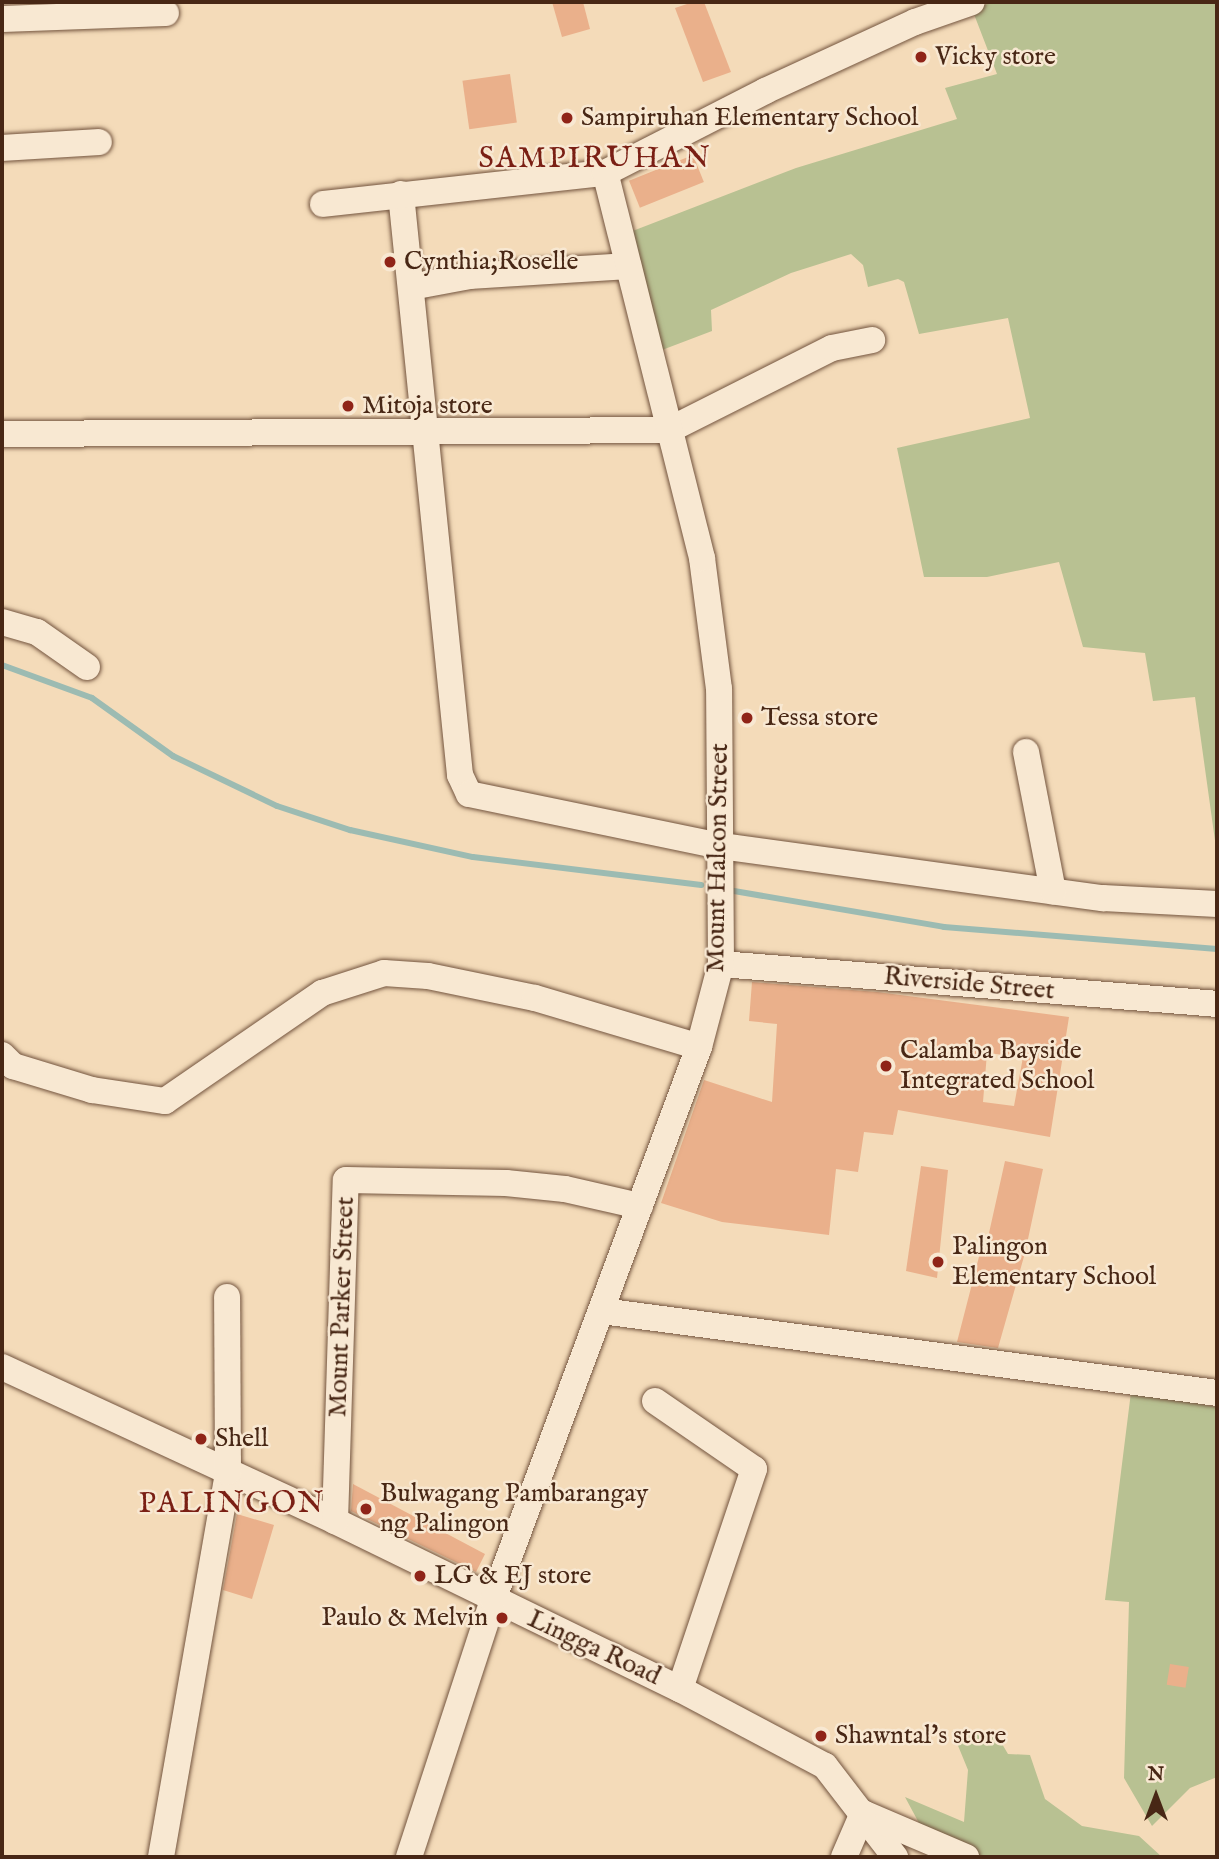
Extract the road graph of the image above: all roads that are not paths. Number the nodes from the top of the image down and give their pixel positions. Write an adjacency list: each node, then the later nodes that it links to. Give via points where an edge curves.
1 (972, 2): 2 (street)
2 (912, 12): 7 (street)
3 (166, 13): 4 (street)
4 (2, 19)
5 (99, 142): 6 (street)
6 (2, 148)
7 (605, 173): 8 (street); 10 (street, Mount Halcon Street)
8 (401, 194): 9 (street); 11 (street)
9 (323, 204)
10 (628, 266): 11 (street, via 470,276); 13 (street, Mount Halcon Street)
11 (411, 287): 14 (street)
12 (872, 340): 13 (street, via 832,348)
13 (669, 430): 14 (street); 19 (street, Mount Halcon Street, via 702,558 719,689)
14 (426, 433): 15 (street); 19 (street, via 460,775 469,794)
15 (2, 434)
16 (2, 622): 17 (street, via 37,632)
17 (87, 667)
18 (1026, 752): 20 (street)
19 (721, 846): 20 (street); 22 (street, Mount Halcon Street)
20 (1053, 891): 21 (street)
21 (1217, 904)
22 (721, 964): 23 (street, Riverside Street); 24 (street, Mount Halcon Street)
23 (1217, 1004)
24 (699, 1047): 25 (street, via 535,998 428,976 384,973 321,993 165,1101 92,1090 13,1066); 26 (street, Mount Halcon Street)
25 (2, 1055)
26 (640, 1206): 28 (street, Mount Halcon Street); 33 (street, Mount Parker Street, via 565,1189 506,1182 346,1180)
27 (228, 1297): 32 (street)
28 (603, 1311): 30 (street); 34 (street, Mount Halcon Street)
29 (2, 1367): 32 (street, Lingga Road)
30 (1217, 1393)
31 (654, 1401): 35 (street, via 754,1469)
32 (228, 1472): 33 (street, Lingga Road); 37 (street)
33 (335, 1521): 34 (street, Lingga Road)
34 (493, 1600): 35 (street, Lingga Road); 38 (street, Mount Halcon Street)
35 (680, 1689): 36 (street, Lingga Road, via 825,1766)
36 (863, 1813): 39 (street); 40 (street, Lingga Road); 41 (street)
37 (161, 1857)
38 (409, 1857)
39 (844, 1857)
40 (895, 1857)
41 (966, 1857)

